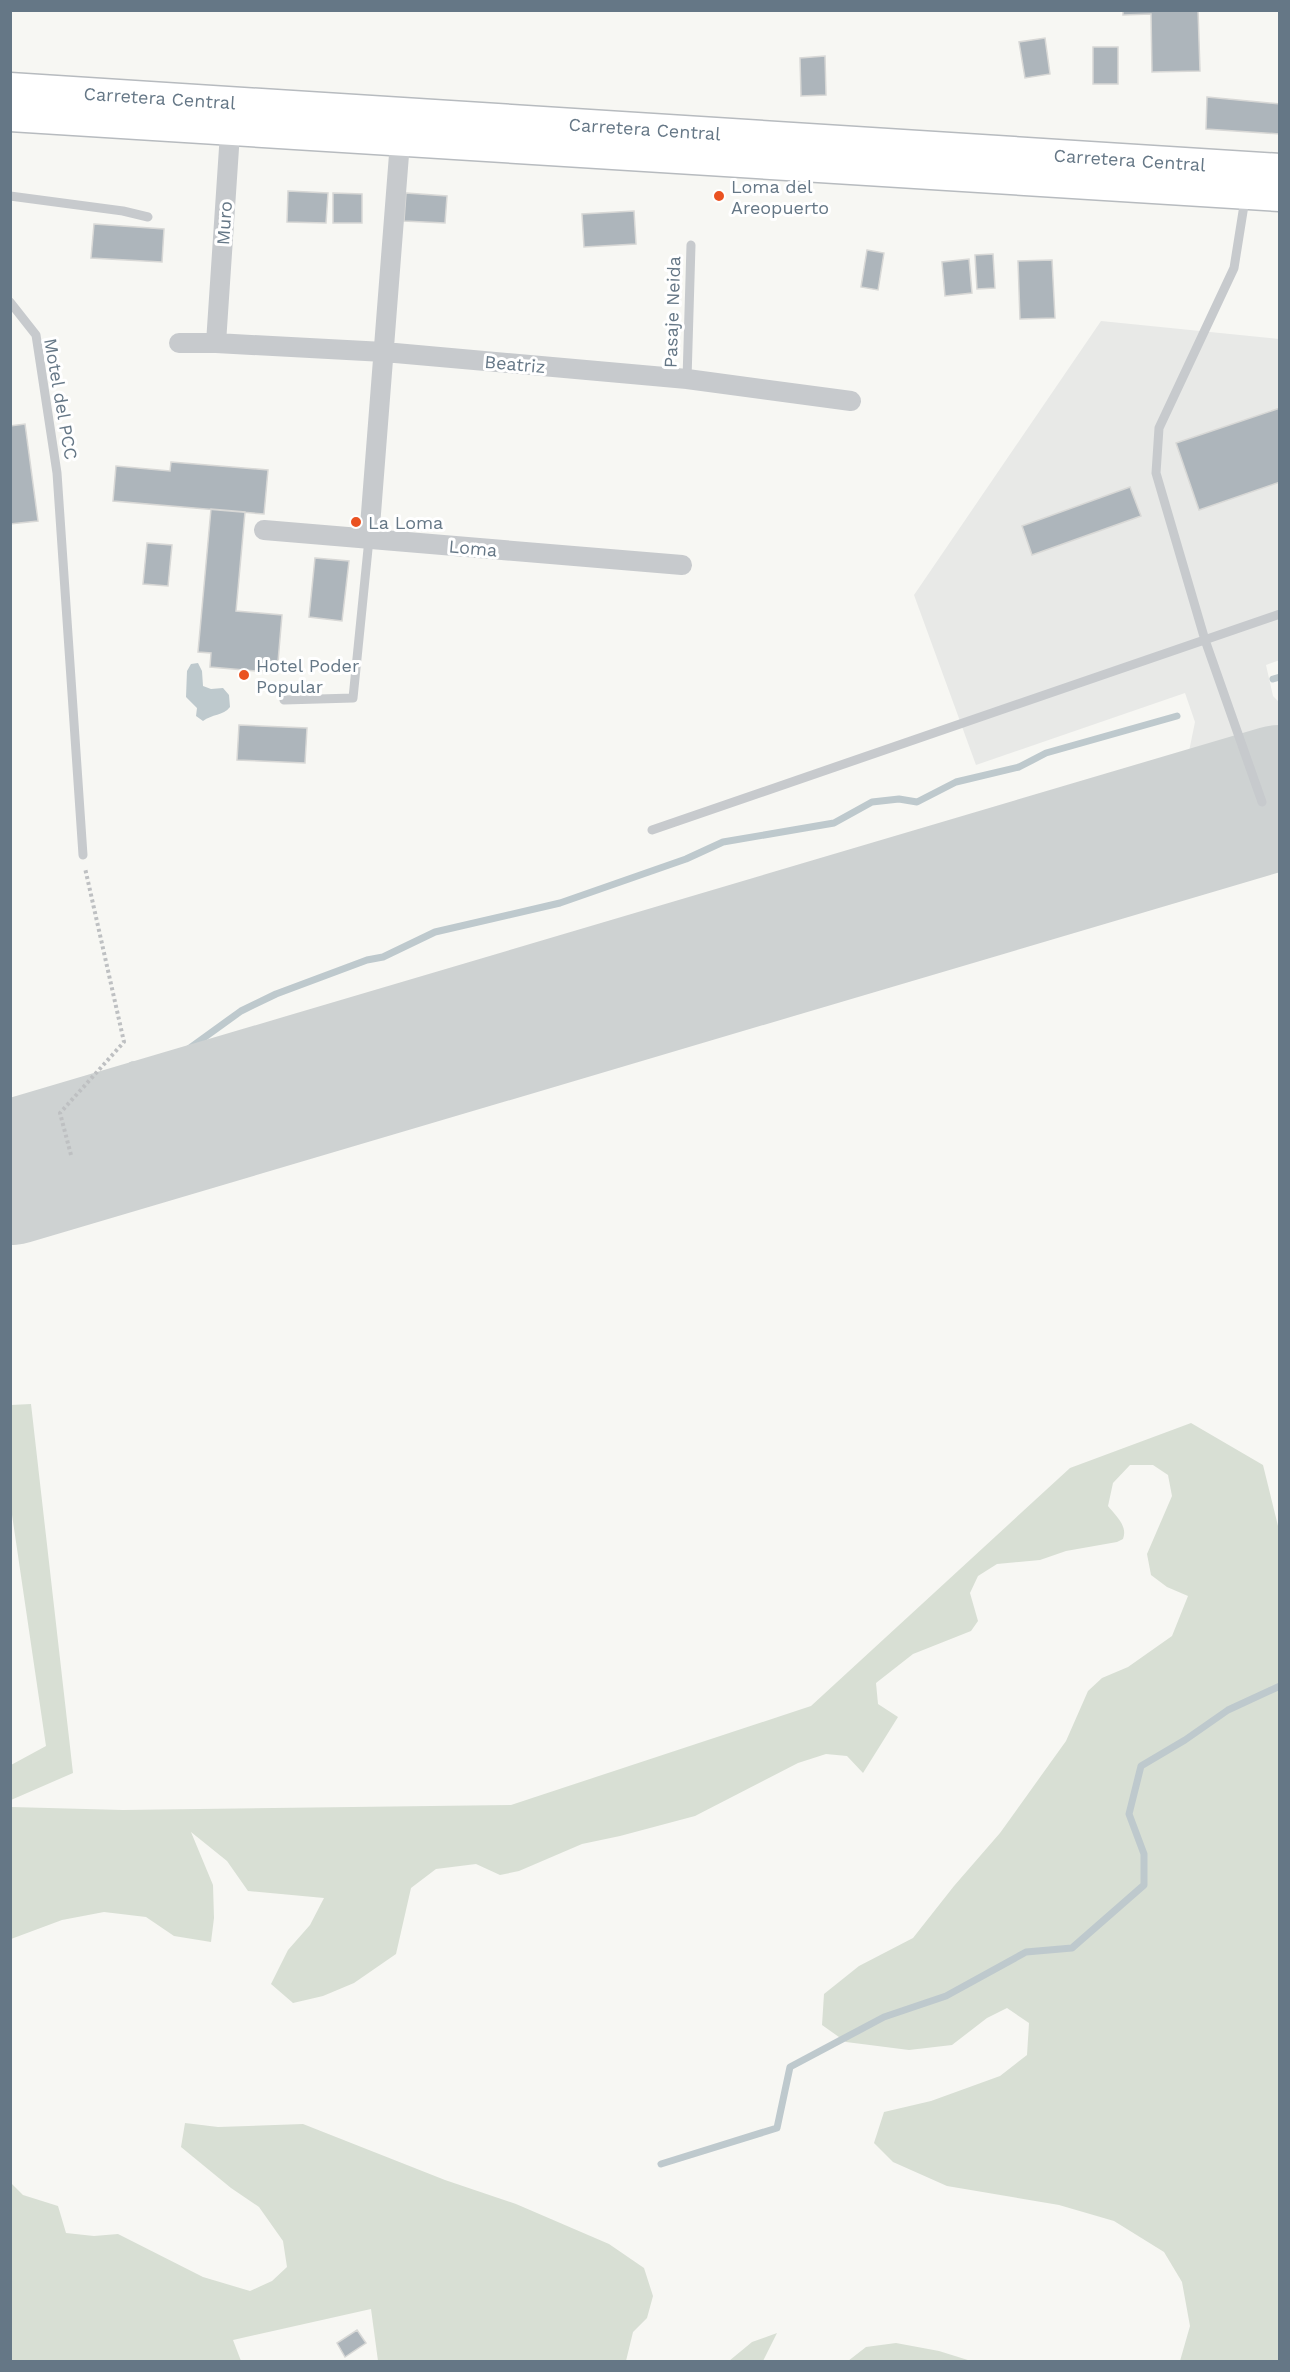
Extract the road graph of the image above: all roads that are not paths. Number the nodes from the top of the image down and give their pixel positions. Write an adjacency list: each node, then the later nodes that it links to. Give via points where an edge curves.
1 (10, 88): 3 (main road, Carretera Central)
2 (10, 116): 3 (main road, Carretera Central)
3 (231, 117): 4 (main road, Carretera Central); 13 (street, Muro)
4 (401, 128): 6 (main road, Carretera Central); 14 (street)
5 (1280, 169): 6 (main road, Carretera Central)
6 (1248, 181): 8 (main road, Carretera Central); 21 (lane, via 1234,268 1159,428 1156,473)
7 (10, 196): 9 (lane)
8 (1280, 196)
9 (148, 217)
10 (691, 245): 15 (lane, Pasaje Neida)
11 (10, 302): 25 (lane, Motel del PCC, via 36,335 57,473)
12 (179, 343): 13 (street, Beatriz)
13 (216, 343): 14 (street, Beatriz)
14 (384, 352): 15 (street, Beatriz); 18 (street)
15 (687, 379): 16 (street, Beatriz)
16 (851, 401)
17 (264, 530): 18 (street, Loma)
18 (369, 539): 19 (street, Loma); 22 (lane, via 353,698)
19 (682, 565)
20 (1280, 614): 21 (lane)
21 (1205, 640): 23 (lane); 24 (lane)
22 (284, 700)
23 (1262, 802)
24 (652, 830)
25 (83, 855)

